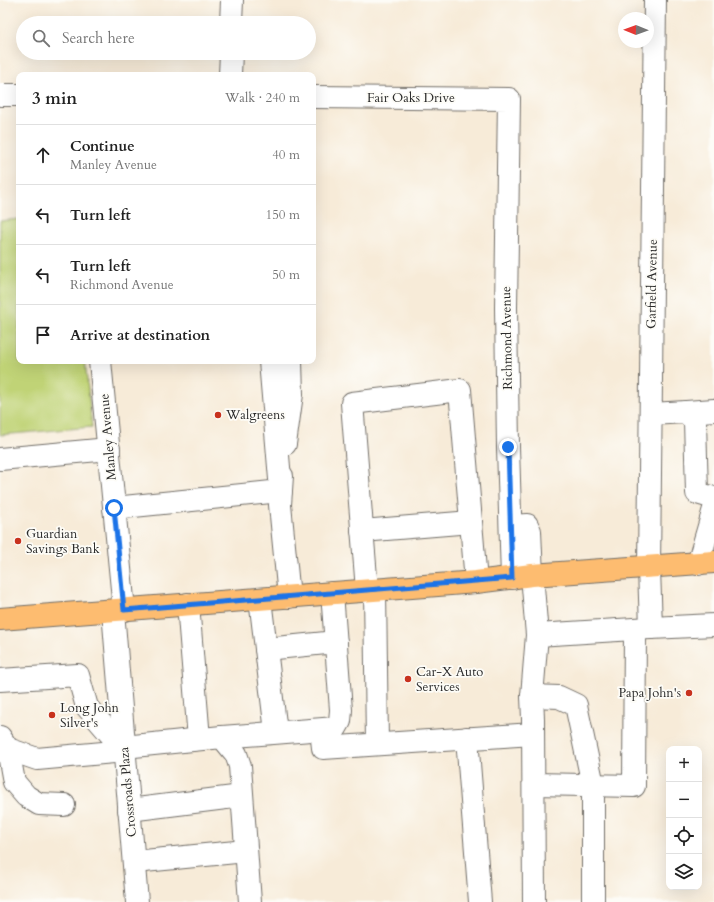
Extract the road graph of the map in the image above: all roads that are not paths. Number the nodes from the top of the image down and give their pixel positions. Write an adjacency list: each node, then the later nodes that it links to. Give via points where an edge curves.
1 (232, 0): 3 (street)
2 (655, 0): 15 (street, Garfield Avenue)
3 (231, 16)
4 (231, 60): 5 (street)
5 (230, 72)
6 (0, 95): 7 (street)
7 (16, 95)
8 (316, 97): 9 (street, Fair Oaks Drive)
9 (509, 99): 26 (street, Richmond Avenue, via 506,308 508,447 511,526 527,525 529,528)
10 (100, 364): 16 (street, Manley Avenue)
11 (270, 364): 18 (street)
12 (291, 364): 18 (street, via 292,394)
13 (714, 410): 14 (street)
14 (686, 412): 15 (street); 19 (street, via 695,420 697,493)
15 (651, 414): 25 (street, Garfield Avenue)
16 (109, 450): 17 (street); 20 (street, Manley Avenue)
17 (0, 459)
18 (281, 491): 20 (street); 30 (street)
19 (714, 498)
20 (114, 508): 33 (street, Manley Avenue)
21 (714, 509): 24 (street)
22 (471, 522): 23 (street); 23 (street, via 460,390 352,403); 27 (street)
23 (362, 531): 28 (street)
24 (706, 563): 25 (main road)
25 (649, 568): 26 (main road); 36 (street, Garfield Avenue)
26 (522, 577): 27 (main road); 37 (street)
27 (476, 582): 28 (main road)
28 (371, 590): 29 (main road); 49 (street)
29 (332, 593): 30 (main road); 38 (street)
30 (289, 597): 31 (main road)
31 (260, 599): 32 (main road); 39 (street)
32 (188, 604): 33 (main road); 47 (street)
33 (118, 610): 34 (main road); 50 (street, Crossroads Plaza)
34 (0, 619)
35 (714, 625): 36 (street)
36 (643, 628): 37 (street); 52 (street, Garfield Avenue, via 634,786)
37 (537, 635): 41 (street)
38 (336, 642): 39 (street); 42 (street, via 340,721 336,728)
39 (266, 649): 43 (street)
40 (0, 680): 50 (street, via 78,675 87,707)
41 (532, 696): 44 (street); 52 (street, via 559,697 576,705)
42 (321, 730): 43 (street); 49 (street, via 323,748)
43 (276, 732): 45 (street)
44 (533, 734): 46 (street); 51 (street)
45 (222, 737): 47 (street); 53 (street, via 236,754 240,766)
46 (467, 738): 49 (street); 60 (street)
47 (199, 739): 50 (street)
48 (4, 743): 50 (street, via 37,759); 54 (street, via 14,782 26,796 39,804)
49 (377, 744)
50 (124, 749): 55 (street, Crossroads Plaza)
51 (534, 784): 52 (street); 61 (street)
52 (593, 785): 62 (street)
53 (242, 796): 55 (street); 56 (street)
54 (64, 805)
55 (129, 810): 57 (street, Crossroads Plaza)
56 (246, 851): 57 (street); 59 (street)
57 (134, 862): 58 (street, Crossroads Plaza)
58 (137, 902)
59 (250, 902)
60 (480, 902)
61 (534, 902)
62 (593, 902)

